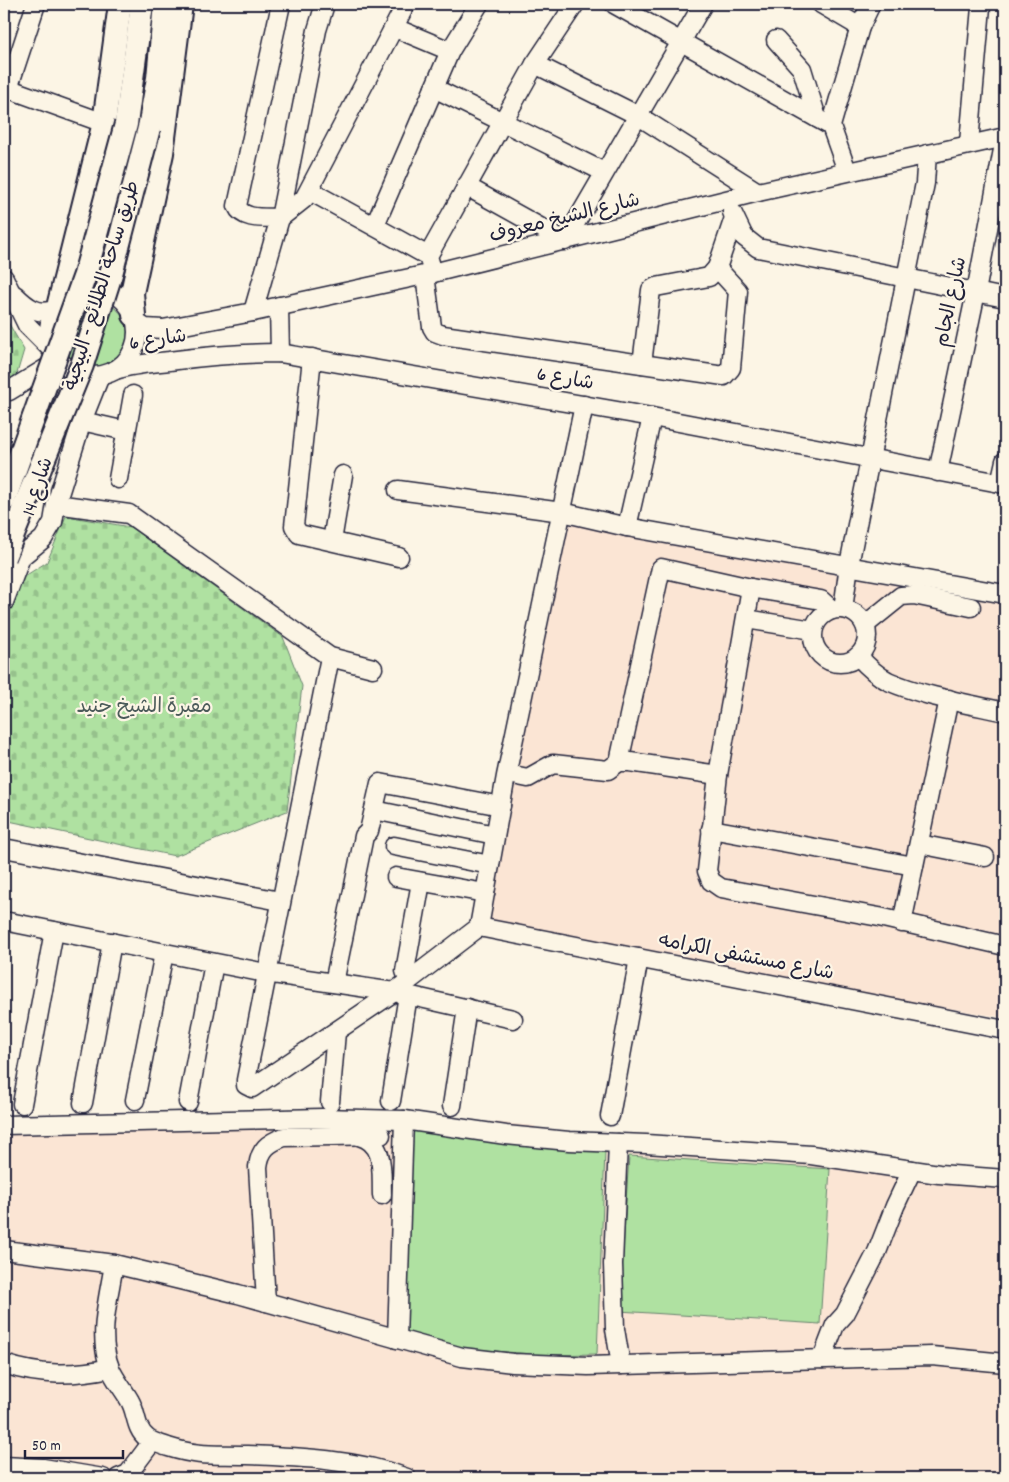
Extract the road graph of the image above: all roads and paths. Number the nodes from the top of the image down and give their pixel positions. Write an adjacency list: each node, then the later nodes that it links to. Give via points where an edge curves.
1 (36, 4): 22 (street)
2 (120, 4): 27 (main road)
3 (142, 4): 70 (main road, طريق ساحة الطلائع - البيجية, bridge, via 126,124 85,275)
4 (165, 4): 76 (main road, طريق ساحة الطلائع - البيجية, bridge, via 158,78 149,128 111,274 82,365)
5 (181, 4): 51 (main road, via 162,153 132,293)
6 (281, 4): 37 (street, via 237,206 247,216)
7 (325, 4): 37 (street, via 316,30)
8 (406, 4): 17 (street)
9 (480, 4): 20 (street)
10 (576, 4): 21 (street)
11 (614, 4): 18 (street)
12 (703, 4): 18 (street)
13 (821, 4): 16 (street)
14 (871, 4): 16 (street)
15 (981, 8): 29 (street)
16 (860, 27): 26 (street)
17 (394, 28): 20 (street); 34 (street)
18 (681, 40): 24 (street); 26 (street)
19 (776, 40): 26 (street, via 802,69)
20 (450, 51): 23 (street)
21 (535, 64): 24 (street); 25 (street)
22 (6, 88): 27 (street)
23 (434, 88): 25 (street); 39 (street)
24 (637, 115): 32 (street); 35 (street)
25 (503, 121): 32 (street); 33 (street)
26 (824, 122): 31 (street)
27 (104, 123): 48 (main road)
28 (1005, 138): 29 (street, شارع الشيخ معروف); 46 (street, شارع الجام)
29 (969, 143): 30 (street, شارع الشيخ معروف)
30 (927, 154): 31 (street, شارع الشيخ معروف); 44 (street, via 925,183)
31 (848, 171): 35 (street, شارع الشيخ معروف)
32 (604, 172): 40 (street)
33 (466, 186): 40 (street); 41 (street)
34 (310, 191): 37 (street); 39 (street)
35 (758, 192): 36 (street, شارع الشيخ معروف)
36 (728, 200): 38 (street); 40 (street, شارع الشيخ معروف)
37 (280, 218): 50 (street)
38 (734, 218): 42 (street); 44 (street, via 744,237 758,248)
39 (375, 225): 41 (street)
40 (565, 241): 43 (street, شارع الشيخ معروف)
41 (428, 256): 43 (street)
42 (717, 268): 55 (street, via 709,277 651,290); 55 (street, via 738,291 729,373 724,376)
43 (429, 274): 49 (street, شارع الشيخ معروف); 55 (street, via 432,328 435,332)
44 (907, 278): 46 (street); 63 (street)
45 (8, 285): 48 (street, via 26,305 40,312 49,312); 53 (street, via 27,325)
46 (976, 292): 47 (street); 65 (street, شارع الجام)
47 (1005, 298)
48 (57, 306): 51 (street, via 79,290 105,289 127,303); 53 (street, via 48,336)
49 (279, 306): 50 (street, شارع الشيخ معروف); 52 (street)
50 (253, 312): 51 (street, شارع الشيخ معروف, via 164,329 145,328)
51 (135, 318): 56 (street, via 134,348 125,363)
52 (280, 353): 54 (street, شارع 6); 56 (street, شارع 6, via 238,353 138,364)
53 (56, 356): 56 (street, via 70,370 84,376); 58 (street)
54 (312, 358): 59 (street, شارع 6); 74 (street, via 294,526 298,534)
55 (642, 364)
56 (108, 373): 61 (street, شارع 14)
57 (132, 395): 62 (street)
58 (5, 397)
59 (584, 404): 60 (street, شارع 6); 72 (street)
60 (652, 417): 63 (street, شارع 6); 73 (street)
61 (82, 421): 62 (street); 71 (street, شارع 14)
62 (126, 431): 67 (street)
63 (870, 460): 65 (street, شارع 6); 77 (street)
64 (1005, 461): 68 (street)
65 (938, 472): 68 (street, شارع 6)
66 (343, 475): 74 (street)
67 (118, 479)
68 (1003, 484)
69 (398, 490): 72 (street)
70 (4, 500)
71 (56, 504): 80 (street, شارع 14, via 53,522 43,539 21,557); 87 (street, via 129,514)
72 (562, 512): 73 (street); 94 (street)
73 (627, 527): 77 (street)
74 (332, 541): 75 (street)
75 (399, 556)
76 (4, 557)
77 (849, 565): 79 (street); 82 (street)
78 (751, 588): 82 (street, via 822,600); 83 (street); 91 (street, via 661,568)
79 (1005, 594)
80 (4, 602)
81 (970, 607): 84 (street, via 914,595 901,596)
82 (838, 610): 84 (street, via 858,616); 85 (street, via 826,612)
83 (746, 619): 85 (street); 92 (street)
84 (865, 625): 86 (street, via 866,642)
85 (813, 630): 86 (street, via 817,652 826,659 836,663 848,662)
86 (858, 656): 89 (street, via 870,670 888,680)
87 (330, 658): 88 (street); 107 (street)
88 (373, 668)
89 (949, 699): 90 (street); 98 (street)
90 (1005, 712)
91 (619, 762): 92 (street, via 648,763); 93 (street, via 608,770 553,764 528,778)
92 (718, 775): 96 (street)
93 (518, 776)
94 (501, 806): 95 (street, via 380,783); 97 (street)
95 (374, 810): 97 (street); 118 (street, via 369,831 364,836)
96 (711, 829): 103 (street); 109 (street, via 707,871 721,888)
97 (495, 835): 102 (street)
98 (919, 844): 101 (street); 103 (street)
99 (394, 846): 102 (street)
100 (4, 848): 107 (street)
101 (985, 856)
102 (490, 865): 106 (street)
103 (914, 866): 109 (street)
104 (396, 878): 105 (street)
105 (421, 882): 106 (street); 119 (street)
106 (485, 893): 110 (street)
107 (280, 901): 117 (street)
108 (4, 921): 111 (street)
109 (902, 923): 113 (street)
110 (479, 927): 115 (street, شارع مستشفى الكرامه); 119 (street)
111 (54, 931): 112 (street); 129 (street)
112 (112, 942): 114 (street); 128 (street)
113 (1005, 946)
114 (164, 953): 116 (street); 124 (street)
115 (639, 958): 122 (street, شارع مستشفى الكرامه); 131 (street)
116 (214, 963): 117 (street); 126 (street)
117 (266, 973): 118 (street); 123 (street, via 246,1080 248,1088 257,1086)
118 (334, 983): 119 (street)
119 (404, 989): 120 (street); 123 (street); 125 (street)
120 (467, 1008): 121 (street); 130 (street)
121 (513, 1019)
122 (1005, 1030)
123 (336, 1032): 127 (street)
124 (135, 1100)
125 (391, 1101)
126 (188, 1102)
127 (330, 1102)
128 (83, 1103)
129 (22, 1104)
130 (452, 1106)
131 (610, 1116)
132 (404, 1120): 133 (street, via 322,1118); 136 (street, via 506,1135); 143 (street)
133 (4, 1125)
134 (381, 1135): 135 (street)
135 (359, 1136): 139 (street, via 370,1139 377,1146); 142 (street, via 284,1137 270,1142 263,1149 258,1167)
136 (618, 1143): 137 (street, via 811,1155); 147 (street, via 613,1264 615,1329)
137 (912, 1170): 138 (street); 144 (street, via 877,1252 835,1325)
138 (1005, 1179)
139 (382, 1195)
140 (4, 1250): 141 (street)
141 (114, 1264): 142 (street); 148 (street, via 104,1332)
142 (266, 1302): 143 (street)
143 (398, 1339): 147 (street, via 462,1357 513,1364)
144 (822, 1359): 145 (street, via 932,1356); 147 (street)
145 (1005, 1363)
146 (4, 1364): 148 (street, via 52,1375 82,1374)
147 (621, 1365)
148 (110, 1368): 149 (street, via 134,1407 139,1429)
149 (152, 1442): 152 (street, via 128,1474); 153 (street, via 196,1455 334,1461)
150 (4, 1466): 151 (street, via 43,1468)
151 (103, 1478)
152 (118, 1478)
153 (407, 1478)

